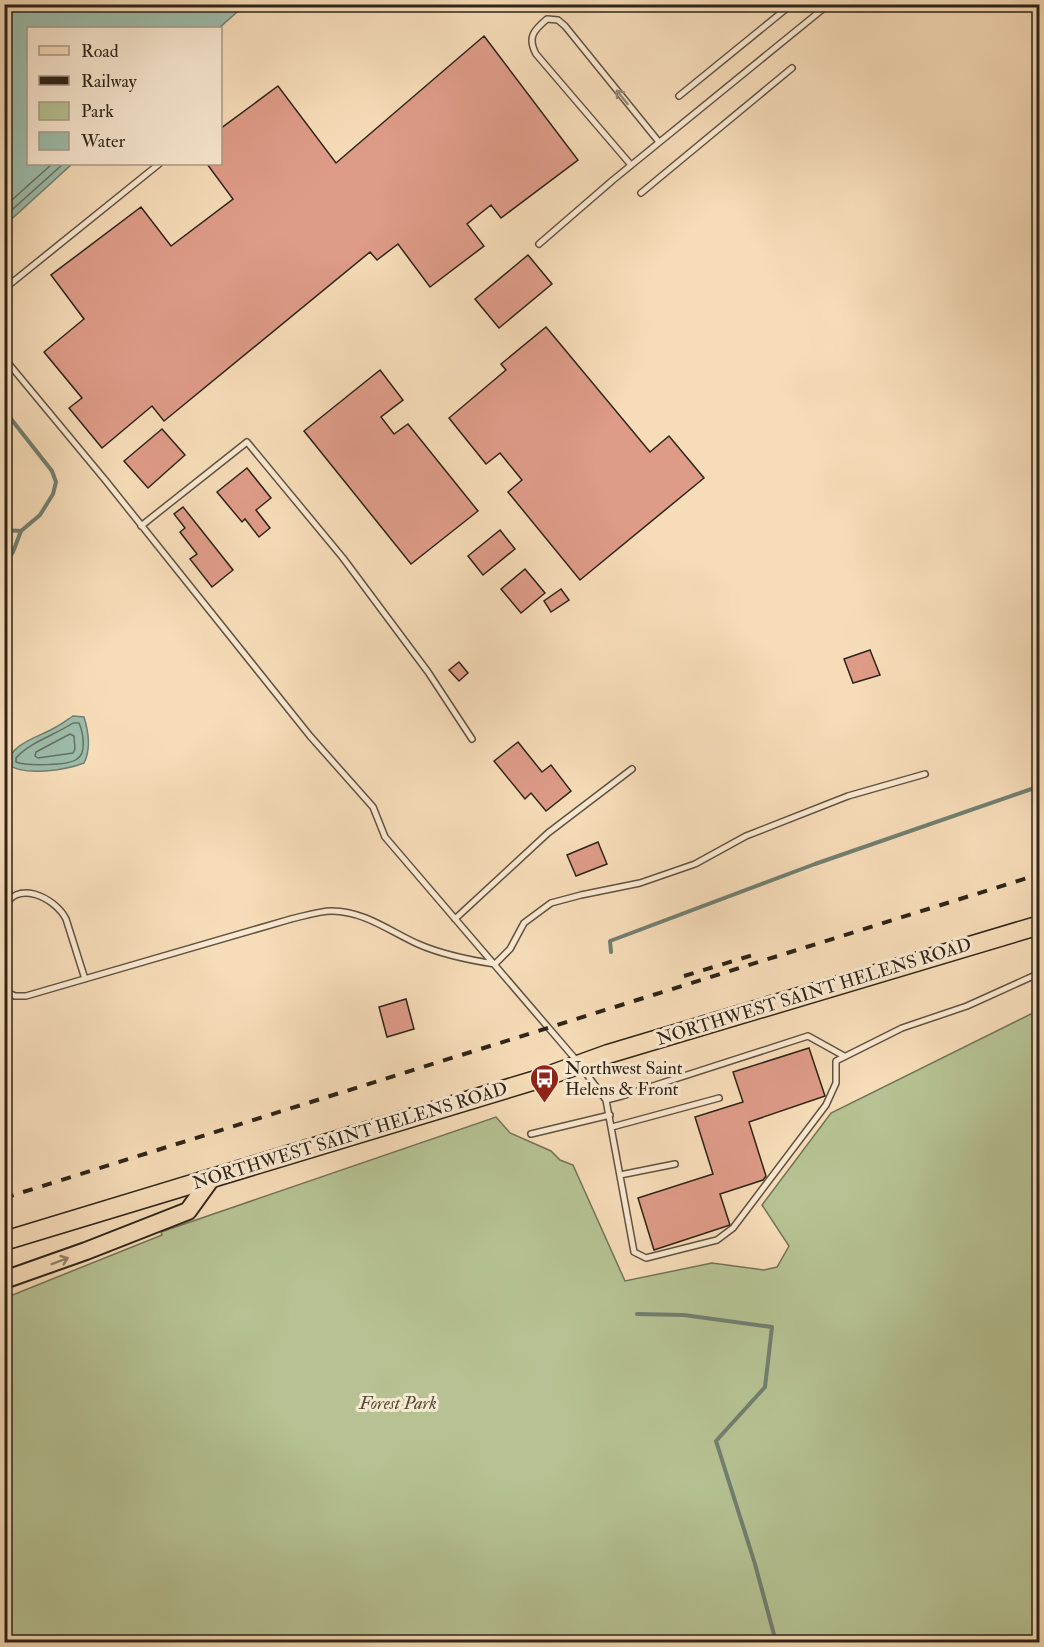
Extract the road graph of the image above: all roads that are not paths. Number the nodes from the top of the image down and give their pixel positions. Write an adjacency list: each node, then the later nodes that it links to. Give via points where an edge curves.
1 (792, 4): 4 (lane)
2 (829, 4): 5 (lane)
3 (792, 68): 8 (lane)
4 (679, 96)
5 (659, 142): 7 (lane); 7 (lane, one-way to 7, via 565,26 546,19 534,30 531,46)
6 (158, 165): 10 (lane)
7 (631, 165): 9 (lane)
8 (641, 193)
9 (539, 244)
10 (4, 289)
11 (4, 358): 12 (lane)
12 (141, 526): 13 (lane, via 247,442 343,558 428,672); 17 (lane, via 310,736 373,807 385,837)
13 (472, 739)
14 (632, 769): 17 (lane, via 548,833)
15 (925, 774): 19 (lane, via 848,796 746,836 695,864 640,884 550,903 524,923 510,949)
16 (4, 910): 21 (lane, via 9,899 28,893 45,898 62,911)
17 (455, 920): 19 (lane)
18 (1040, 925): 24 (highway, NORTHWEST SAINT HELENS ROAD)
19 (495, 964): 21 (lane, via 454,957 369,920 331,911); 24 (lane)
20 (1040, 973): 23 (lane, via 967,1006 902,1028)
21 (85, 979): 22 (lane, via 26,996)
22 (4, 991)
23 (844, 1056): 26 (lane, via 808,1036); 31 (lane, via 836,1061 836,1083 826,1105 733,1228 717,1240 646,1258 634,1252)
24 (579, 1064): 26 (lane); 32 (highway, NORTHWEST SAINT HELENS ROAD)
25 (719, 1098): 28 (lane)
26 (606, 1100): 27 (lane)
27 (610, 1115): 28 (lane); 29 (lane)
28 (612, 1127): 31 (lane)
29 (531, 1134)
30 (675, 1164): 31 (lane)
31 (620, 1175)
32 (211, 1179): 33 (highway, NORTHWEST SAINT HELENS ROAD); 34 (main road, one-way to 32, via 188,1210)
33 (5, 1242)
34 (4, 1280)

